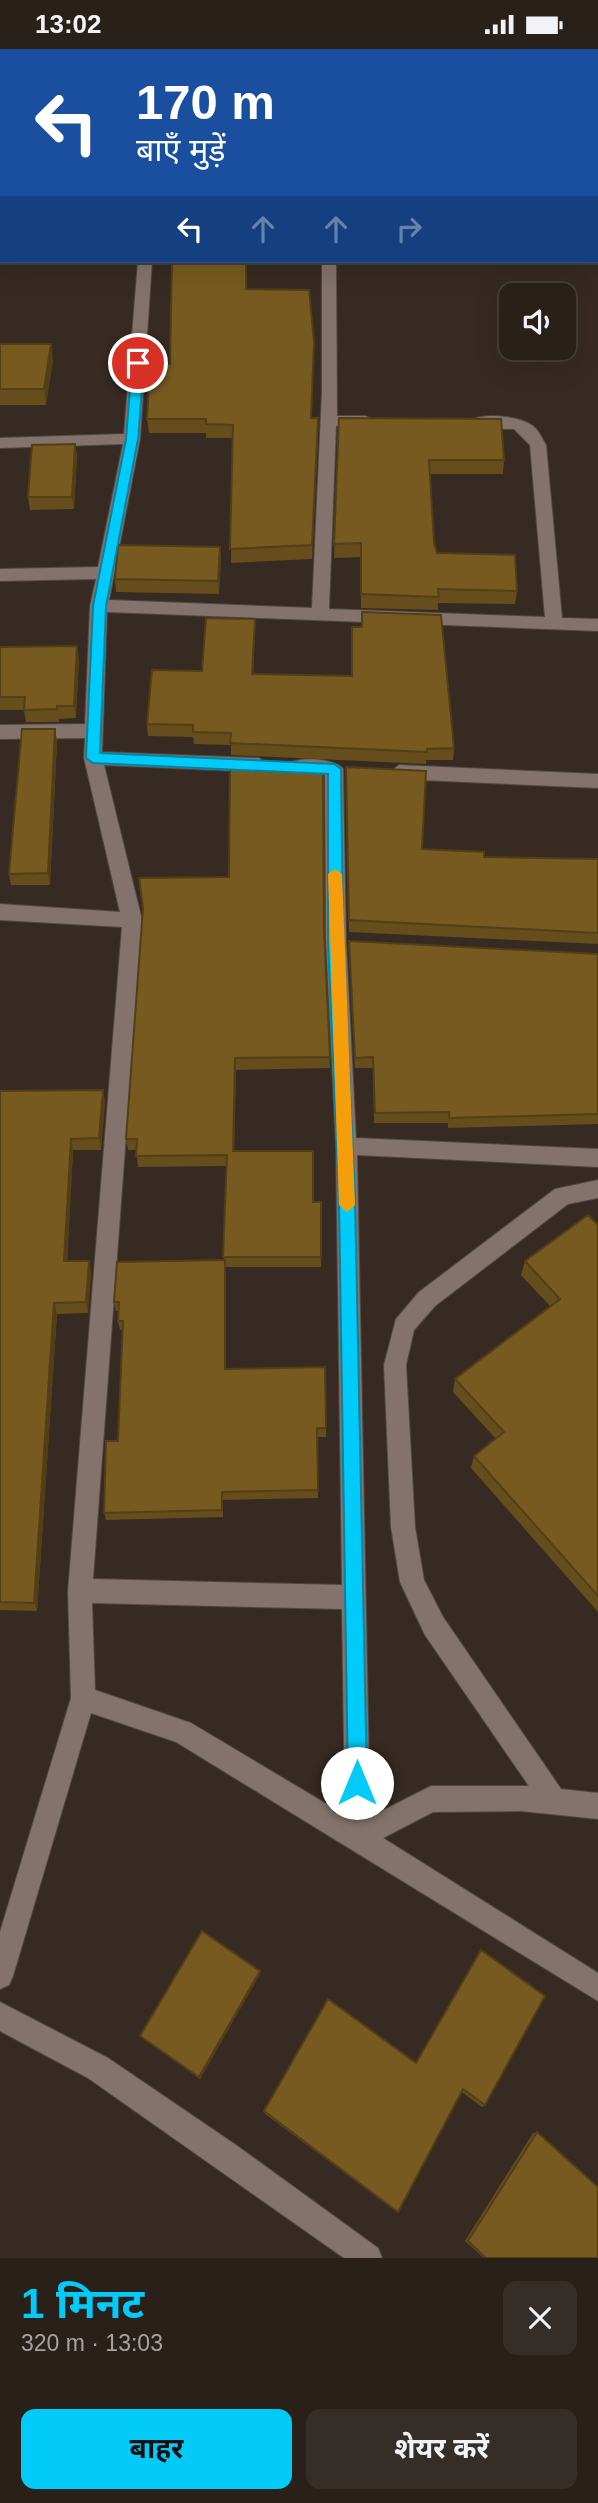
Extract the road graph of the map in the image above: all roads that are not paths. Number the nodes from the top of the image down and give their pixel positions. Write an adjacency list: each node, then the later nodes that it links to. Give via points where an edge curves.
1 (145, 263): 6 (street)
2 (329, 263): 3 (street)
3 (328, 421): 4 (street); 11 (street)
4 (381, 422)
5 (460, 422): 12 (street, via 512,423 533,432 538,445)
6 (132, 439): 7 (street); 8 (street)
7 (0, 443)
8 (106, 573): 9 (street); 10 (street)
9 (0, 575)
10 (99, 606): 11 (street); 14 (street)
11 (320, 613): 12 (street)
12 (554, 623): 13 (street)
13 (598, 625)
14 (95, 731): 15 (street); 16 (street)
15 (0, 732)
16 (93, 758): 20 (street); 21 (street, via 341,769)
17 (376, 771): 18 (street)
18 (598, 781)
19 (0, 912): 20 (street)
20 (132, 919): 24 (street)
21 (346, 1146): 22 (street); 25 (street)
22 (598, 1158)
23 (598, 1189): 27 (street, via 563,1196 427,1299 404,1327 395,1365 404,1527 412,1582 434,1626)
24 (80, 1591): 25 (street); 26 (street)
25 (355, 1597): 29 (street)
26 (83, 1698): 29 (street, via 182,1732); 30 (street)
27 (554, 1801): 28 (street); 29 (street, via 431,1799)
28 (598, 1806)
29 (358, 1837): 31 (street)
30 (0, 1976)
31 (598, 1988)
32 (0, 2016): 33 (street, via 97,2069)
33 (368, 2258)

